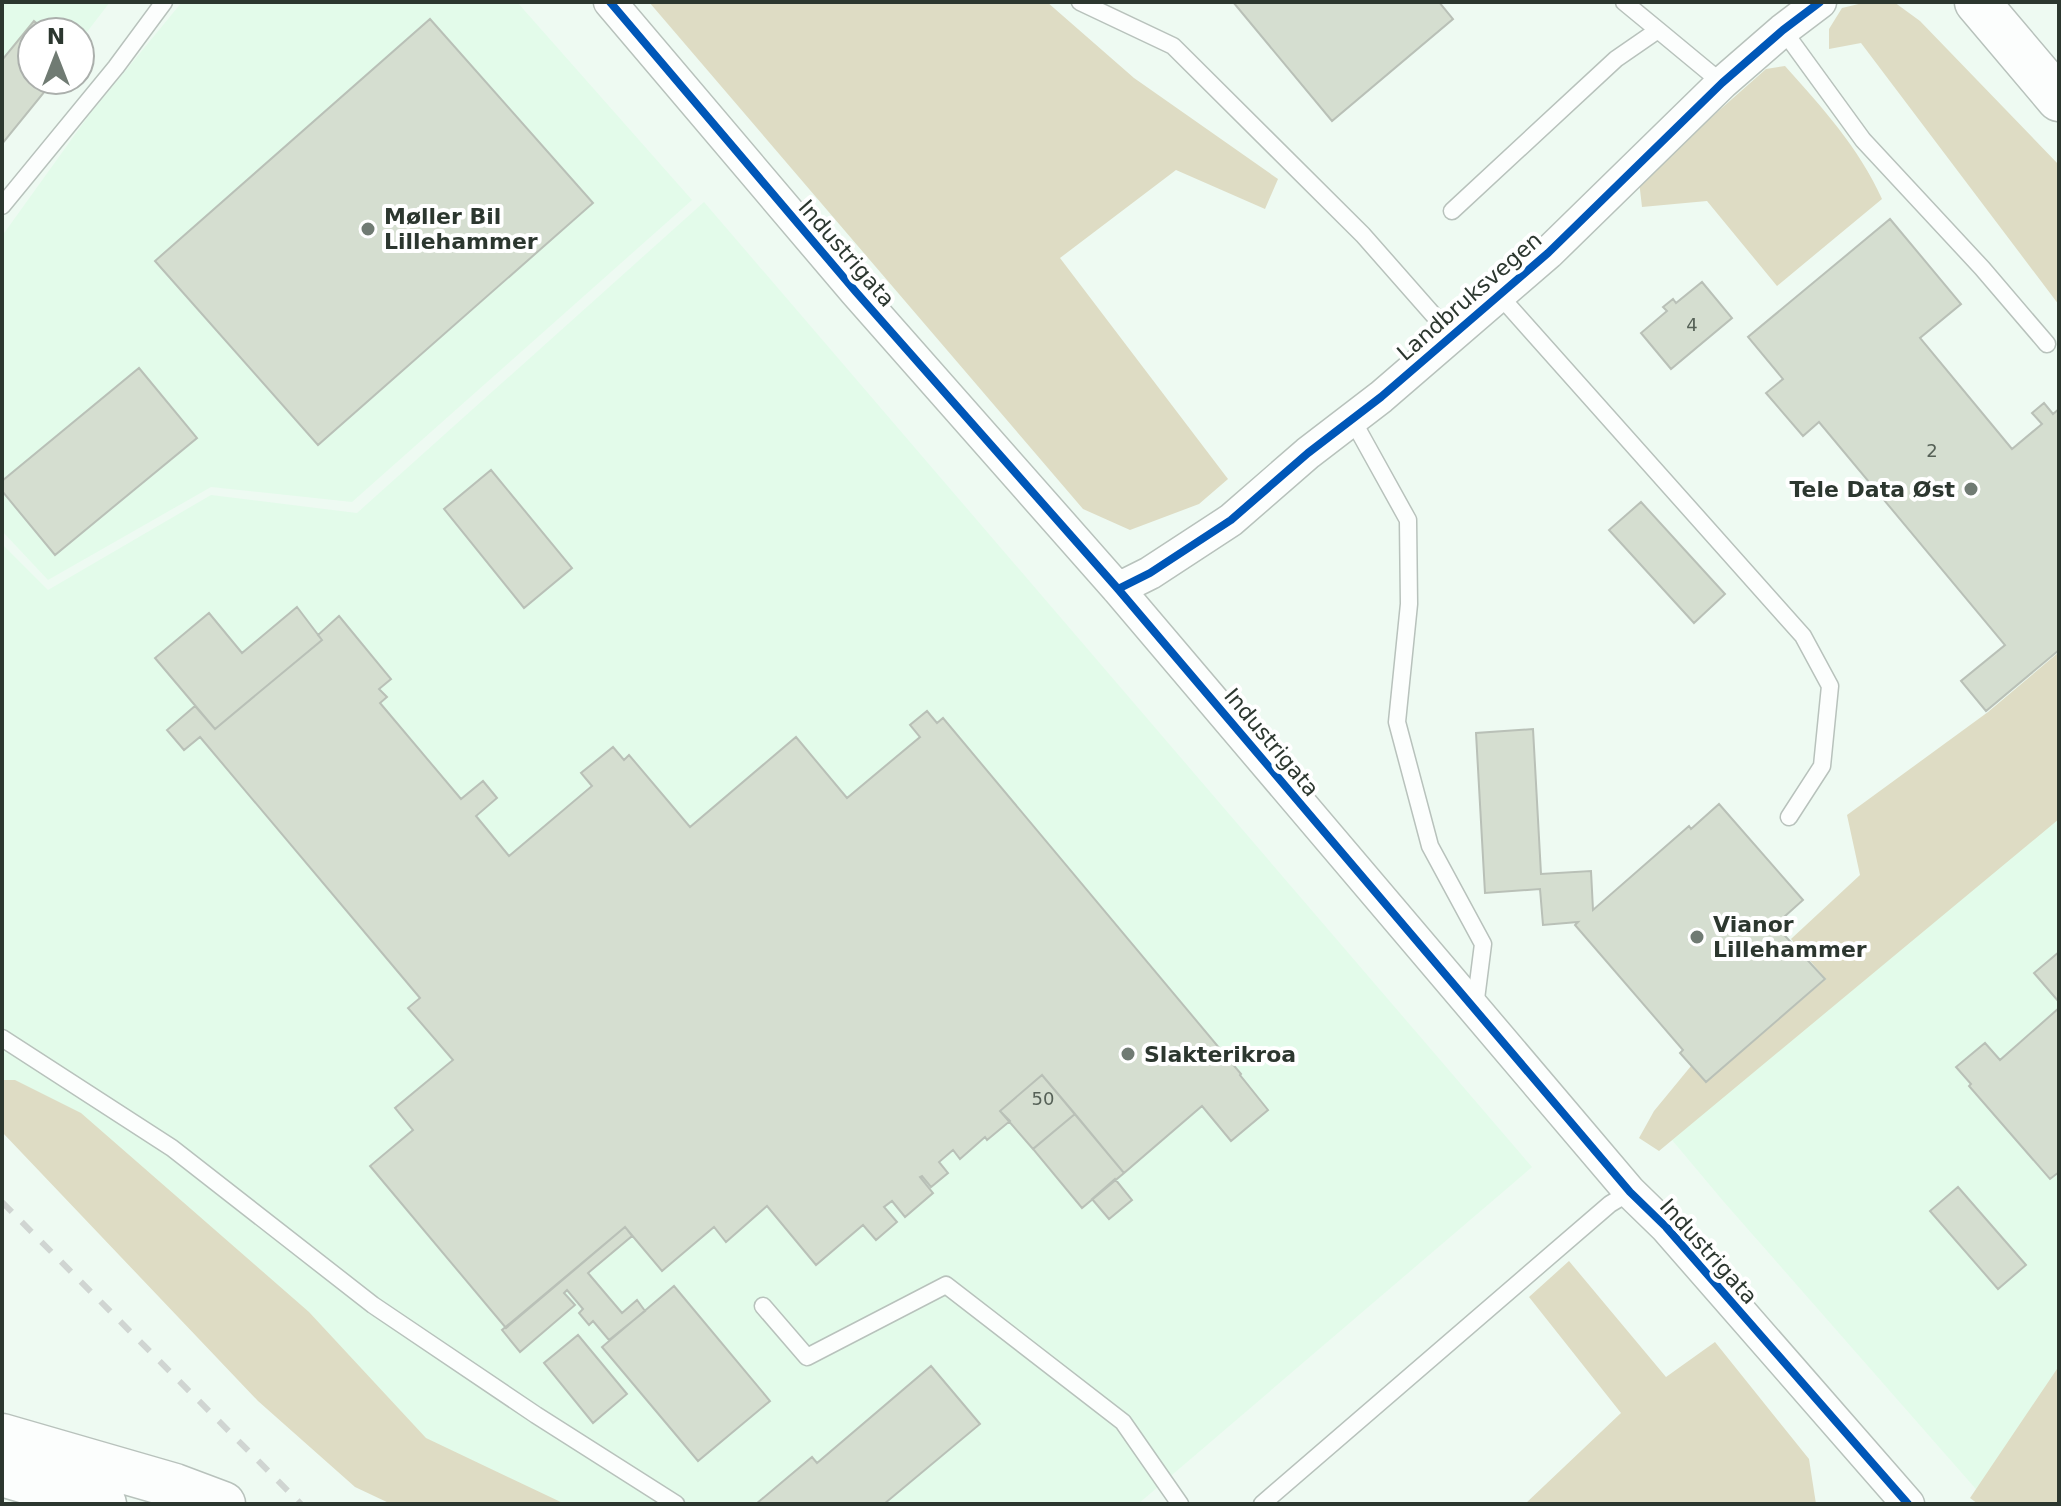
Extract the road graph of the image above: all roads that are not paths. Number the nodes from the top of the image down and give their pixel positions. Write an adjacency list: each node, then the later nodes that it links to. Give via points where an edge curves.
1 (164, 2): 11 (lane)
2 (610, 2): 17 (street, Industrigata)
3 (1080, 2): 14 (lane, via 1173,46 1363,235)
4 (1624, 2): 7 (lane)
5 (1820, 2): 8 (street, Landbruksvegen)
6 (1977, 2): 10 (main road)
7 (1658, 30): 9 (lane); 12 (lane, via 1616,59)
8 (1783, 30): 9 (street, Landbruksvegen); 15 (lane, via 1863,140)
9 (1722, 83): 13 (street, Landbruksvegen)
10 (2059, 99)
11 (2, 206)
12 (1452, 211)
13 (1500, 296): 14 (street, Landbruksvegen); 18 (lane, via 1803,636 1830,686 1822,766)
14 (1451, 335): 16 (street, Landbruksvegen)
15 (2047, 344)
16 (1352, 419): 17 (street, Landbruksvegen, via 1231,520); 19 (lane, via 1408,520 1409,604 1397,722 1430,846 1483,944)
17 (1118, 589): 19 (street, Industrigata)
18 (1789, 817)
19 (1474, 1008): 21 (street, Industrigata)
20 (2, 1038): 27 (lane, via 172,1148 373,1305)
21 (1630, 1192): 29 (lane); 30 (street, Industrigata)
22 (763, 1306): 28 (lane, via 807,1357 946,1285 1123,1422)
23 (2, 1436): 26 (main road)
24 (2, 1474): 25 (main road)
25 (104, 1504)
26 (223, 1504)
27 (676, 1504)
28 (1180, 1504)
29 (1262, 1504)
30 (1908, 1504)

